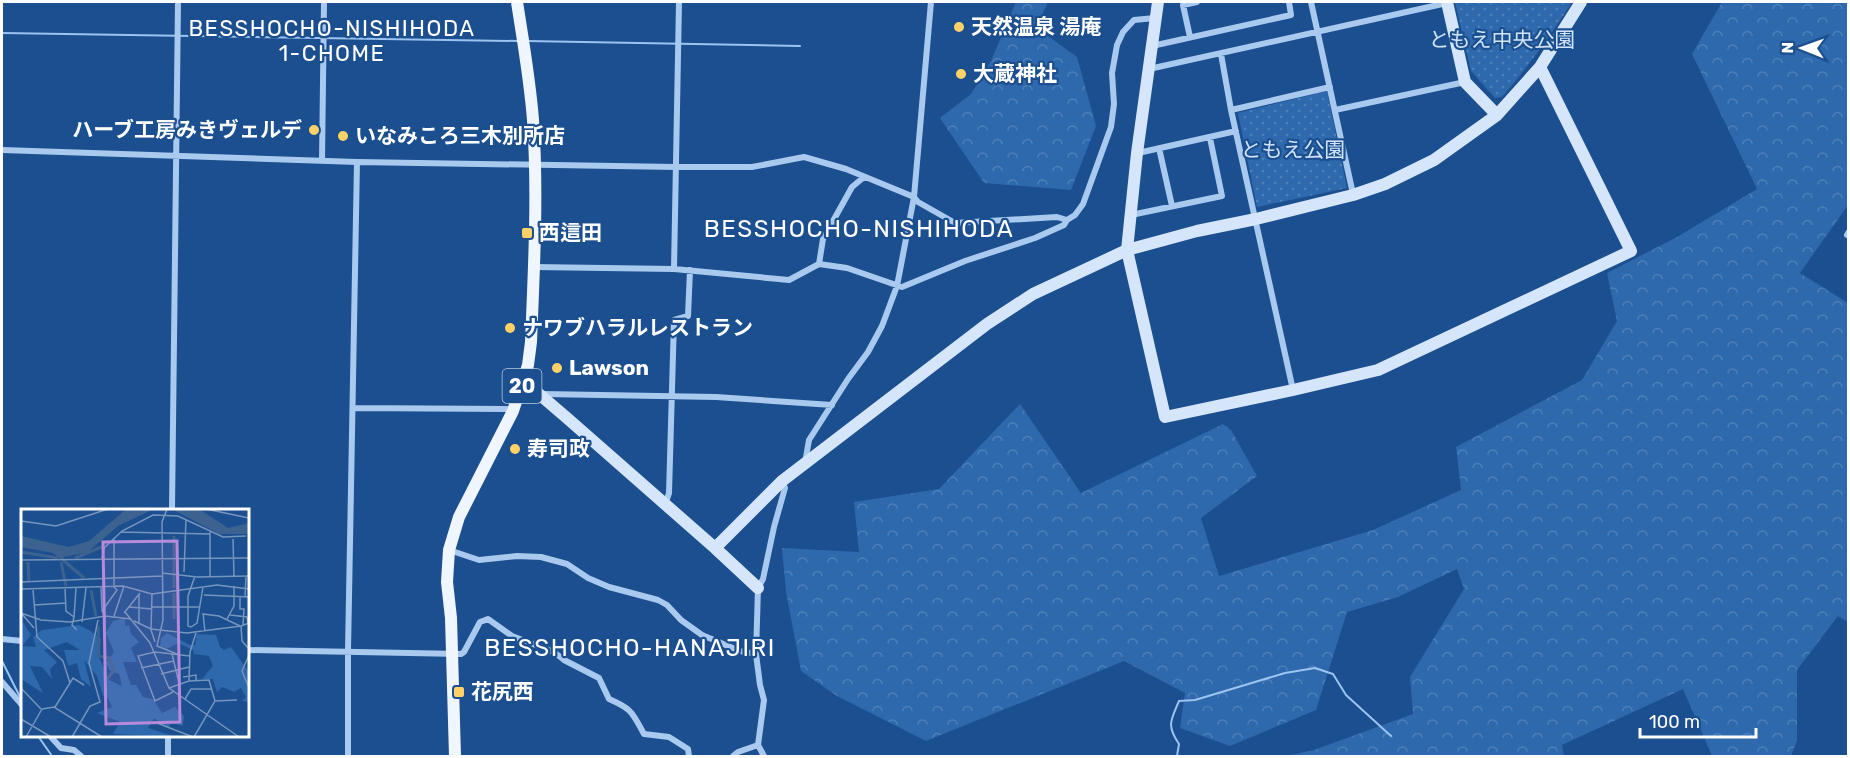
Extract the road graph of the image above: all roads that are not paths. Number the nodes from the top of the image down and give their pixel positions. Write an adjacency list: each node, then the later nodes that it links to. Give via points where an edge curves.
1 (178, 2): 29 (street)
2 (324, 2): 30 (street)
3 (517, 2): 32 (main road, 20, via 531,98)
4 (679, 2): 33 (street)
5 (931, 2): 36 (street)
6 (1158, 2): 12 (street)
7 (1197, 2): 14 (street, via 1183,4)
8 (1289, 2): 14 (street, via 1292,15)
9 (1311, 2): 13 (street)
10 (1447, 2): 13 (street); 19 (street)
11 (1581, 2): 17 (street)
12 (1155, 18): 15 (street); 40 (street, via 1134,20 1123,32 1112,73 1111,127 1083,204)
13 (1318, 32): 16 (street); 20 (street)
14 (1190, 38): 15 (street)
15 (1151, 46): 18 (street)
16 (1221, 54): 18 (street); 21 (street)
17 (1540, 68): 23 (street); 48 (street, via 1631,251 1378,370)
18 (1149, 69): 28 (street)
19 (1465, 82): 22 (street); 23 (street)
20 (1330, 87): 21 (street); 22 (street)
21 (1231, 110): 24 (street)
22 (1335, 110): 35 (street)
23 (1497, 115): 35 (street, via 1434,160)
24 (1236, 131): 25 (street); 39 (street)
25 (1210, 138): 26 (street); 37 (street, via 1222,196)
26 (1159, 148): 28 (street); 37 (street)
27 (2, 150): 29 (street)
28 (1137, 153): 38 (street)
29 (175, 154): 30 (street); 57 (street)
30 (322, 161): 31 (street)
31 (357, 162): 32 (street); 52 (street)
32 (535, 164): 33 (street); 43 (main road, 20)
33 (676, 167): 34 (street, via 752,167 804,157); 44 (street)
34 (864, 177): 36 (street); 42 (street, via 852,187 823,239)
35 (1353, 195): 39 (street)
36 (914, 197): 40 (street, via 955,223 1057,217); 46 (street)
37 (1172, 206): 38 (street)
38 (1131, 215): 41 (street)
39 (1256, 219): 41 (street); 48 (street)
40 (1066, 220): 46 (street, via 1064,225 1035,238)
41 (1127, 250): 48 (street, via 1165,417); 54 (street, via 1033,294 994,319)
42 (819, 264): 45 (street, via 789,280); 46 (street, via 847,268)
43 (534, 267): 44 (street); 47 (main road, 20, via 531,342)
44 (674, 269): 45 (street)
45 (690, 270): 50 (street, via 688,316 674,320)
46 (897, 286): 51 (street, via 868,352)
47 (522, 387): 49 (street); 53 (main road, 20)
48 (1293, 390)
49 (539, 394): 50 (street); 56 (street)
50 (672, 396): 51 (street); 56 (street, via 669,493)
51 (831, 405): 54 (street, via 809,440)
52 (353, 408): 53 (street); 64 (street)
53 (513, 411): 59 (main road, 20, via 459,518)
54 (804, 463): 55 (street)
55 (782, 481): 58 (street); 60 (street, via 785,488)
56 (665, 505): 58 (street)
57 (172, 509)
58 (715, 548): 60 (street)
59 (449, 550): 65 (main road, 20); 66 (street, via 479,560 541,557 567,564 609,587 658,600 702,635)
60 (758, 588): 66 (street)
61 (2, 639): 62 (street)
62 (21, 640)
63 (249, 650): 64 (street)
64 (348, 651): 65 (street); 74 (street)
65 (452, 653): 75 (main road, 20); 76 (street, via 464,652 480,622 488,619 512,636 554,652 599,678 609,699 633,712 644,734 669,737 688,749)
66 (756, 654): 71 (street, via 764,700)
67 (2, 682): 68 (street)
68 (21, 704)
69 (52, 737): 72 (street, via 61,748)
70 (168, 737): 73 (street)
71 (758, 745): 77 (street); 78 (street)
72 (81, 756)
73 (168, 756)
74 (348, 756)
75 (455, 756)
76 (689, 756)
77 (733, 756)
78 (764, 756)

